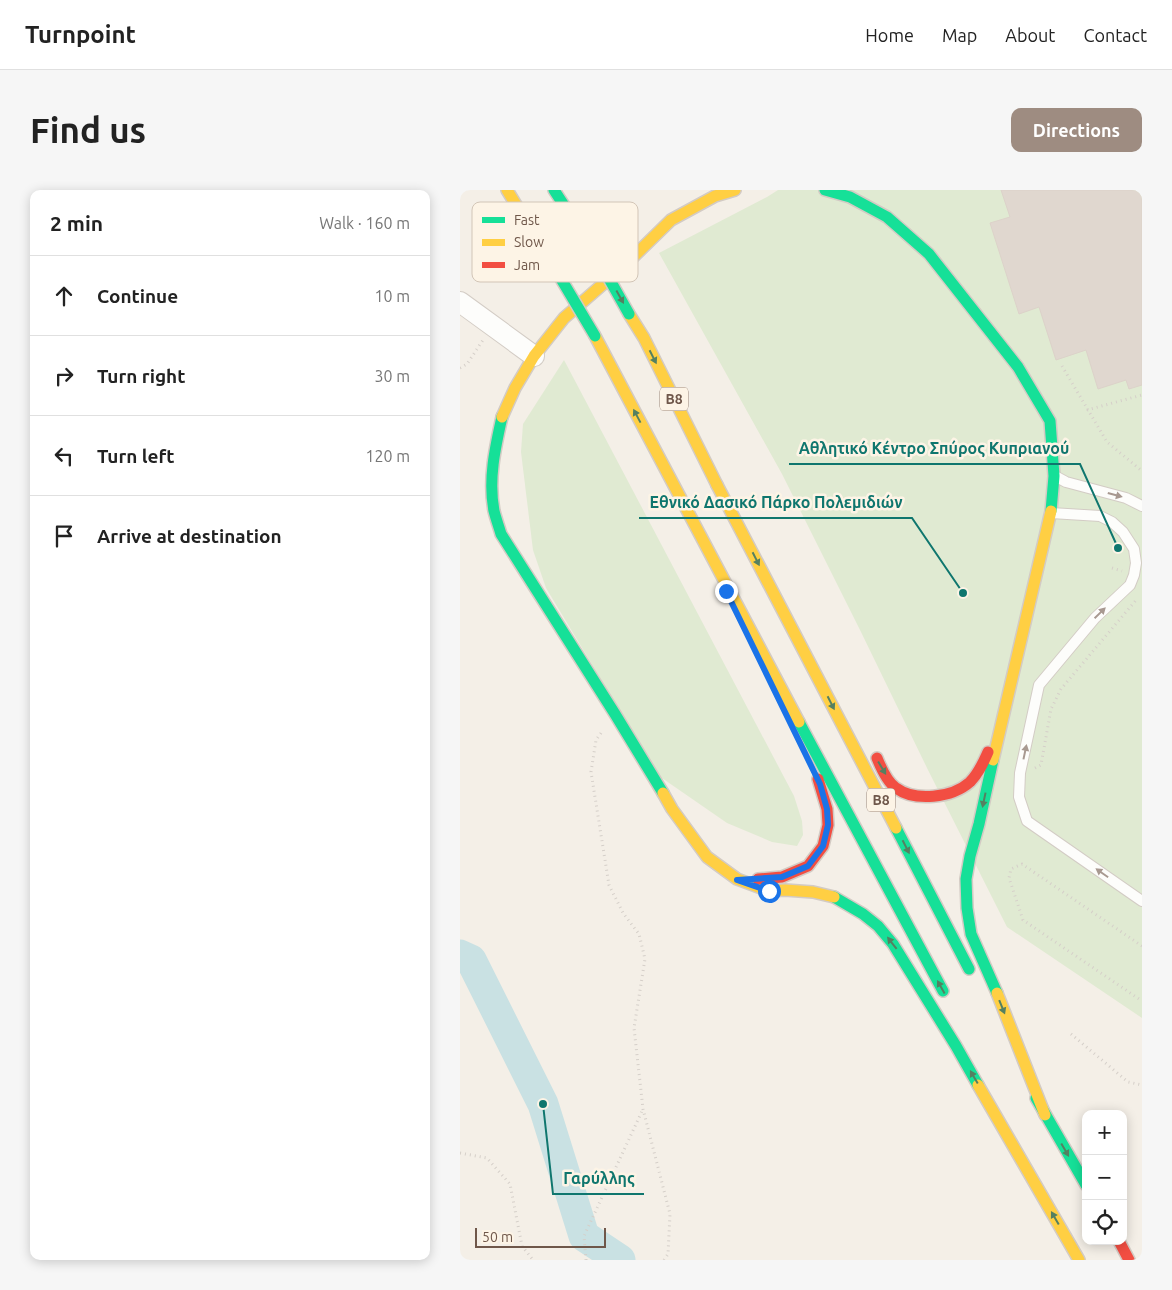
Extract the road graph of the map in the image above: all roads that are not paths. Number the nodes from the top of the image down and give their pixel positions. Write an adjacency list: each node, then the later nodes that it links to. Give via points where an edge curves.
1 (507, 190): 6 (main road, B8, one-way to 1, bridge)
2 (554, 190): 7 (main road, B8, one-way to 7, bridge)
3 (735, 190): 5 (main road)
4 (825, 190): 14 (main road, via 850,197 888,217 929,254 1018,367 1050,421)
5 (689, 198): 8 (main road, via 672,220)
6 (514, 202)
7 (562, 202)
8 (638, 253)
9 (562, 282): 19 (main road, B8, one-way to 9, bridge, via 595,336)
10 (605, 282): 13 (main road, via 564,318)
11 (611, 282): 15 (main road, B8, one-way to 15, bridge, via 644,338)
12 (460, 302): 13 (street)
13 (534, 356): 22 (main road, via 503,413 493,460 494,511 501,534 678,817 707,856)
14 (1054, 476): 16 (lane, one-way to 16); 17 (main road)
15 (717, 484): 18 (main road); 24 (main road, B8, one-way to 24)
16 (1142, 506)
17 (1052, 513): 20 (main road); 23 (lane, one-way to 17, via 1027,821 1019,797 1020,773 1039,685 1095,618 1130,584 1136,563 1134,549 1112,522 1100,516)
18 (762, 546)
19 (714, 563): 22 (main road, via 820,784 827,809 828,825 823,846 808,866 782,877); 25 (main road, B8, one-way to 19)
20 (998, 736): 21 (main road, one-way to 20, via 883,771 896,788 915,795 936,796 949,794 975,777); 27 (main road, one-way to 27, via 968,864 967,908 972,934)
21 (870, 744)
22 (737, 880): 31 (main road, one-way to 22, via 956,1046 893,944 878,926 834,897 813,892 769,891)
23 (1142, 901)
24 (976, 983)
25 (948, 1001)
26 (995, 1018): 27 (main road)
27 (1045, 1115): 28 (main road, one-way to 28)
28 (1082, 1178)
29 (1057, 1200): 32 (main road)
30 (1120, 1245): 33 (main road)
31 (1079, 1260)
32 (1090, 1260)
33 (1129, 1260)

